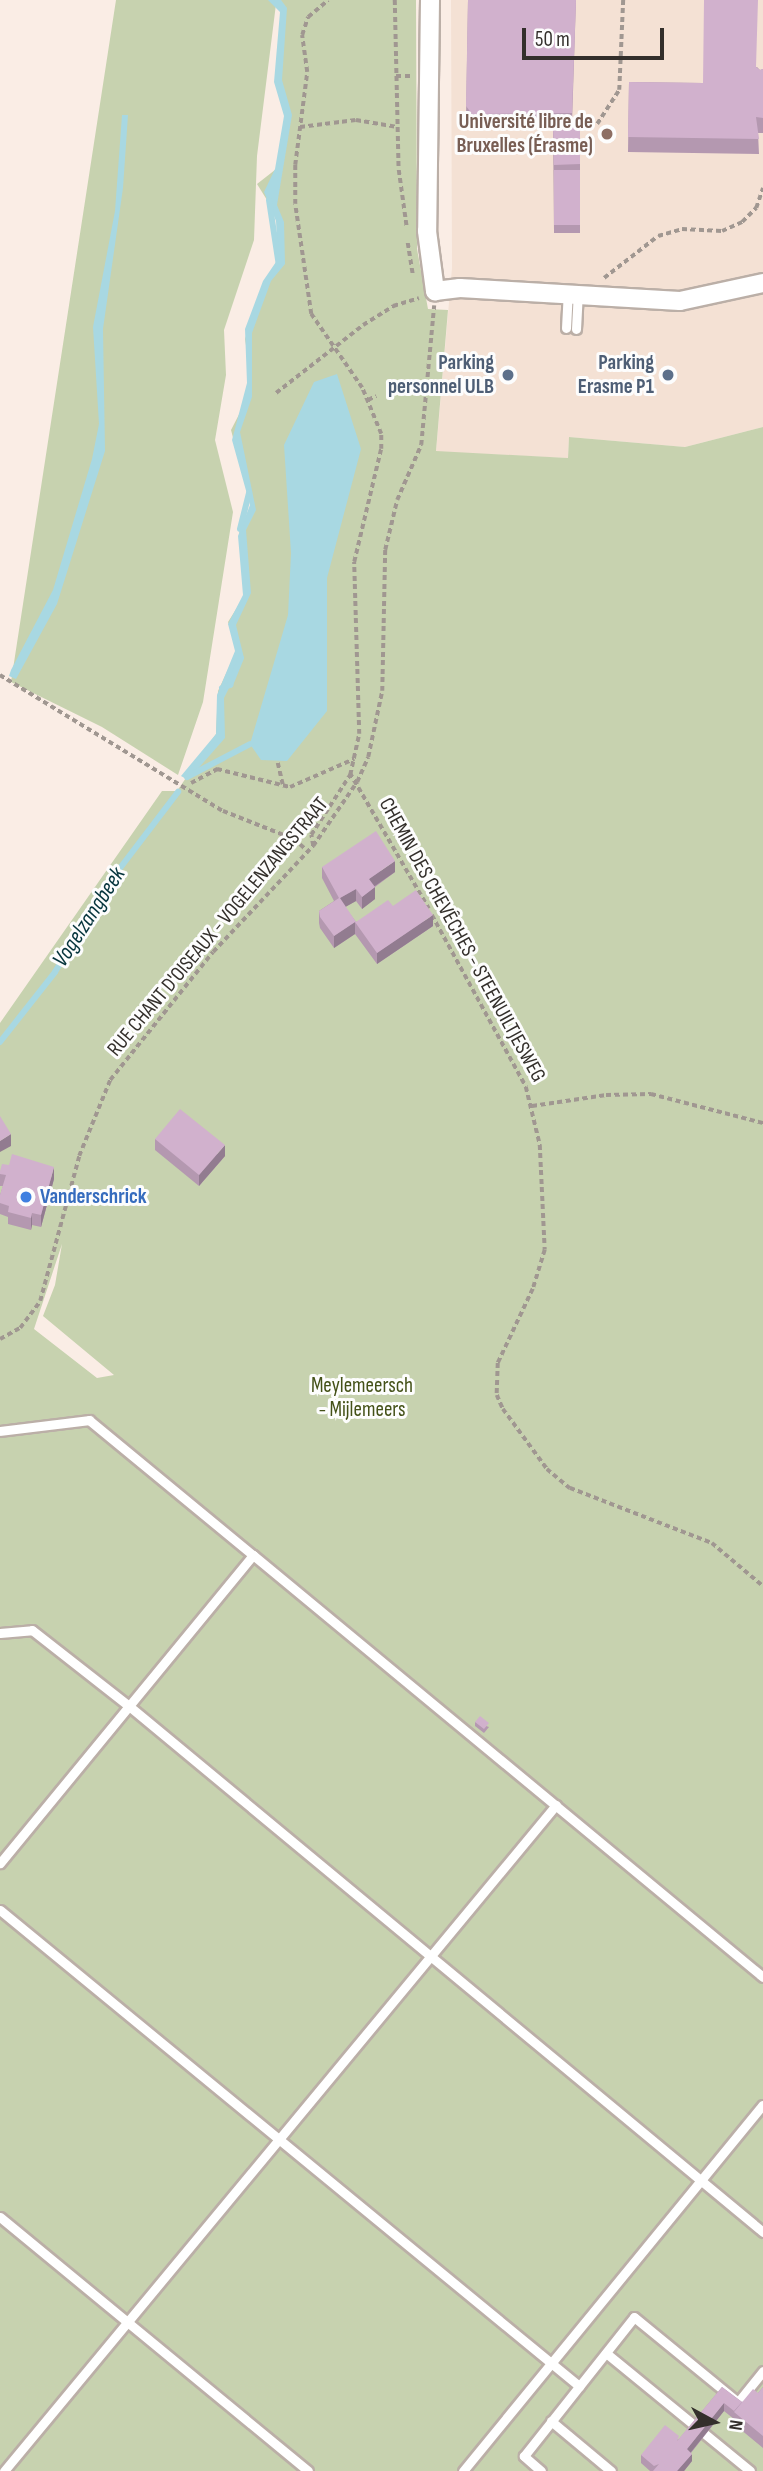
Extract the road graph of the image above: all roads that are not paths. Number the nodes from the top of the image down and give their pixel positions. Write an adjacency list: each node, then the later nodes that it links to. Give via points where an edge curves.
1 (430, 0): 3 (street, via 427,231 435,291 460,288)
2 (763, 283): 3 (street, via 680,301)
3 (573, 294): 4 (lane)
4 (571, 329)
5 (0, 1431): 6 (lane, via 89,1420)
6 (253, 1555): 8 (lane); 9 (lane)
7 (0, 1633): 8 (lane, via 32,1630)
8 (129, 1706): 10 (lane); 12 (lane)
9 (556, 1805): 12 (lane); 13 (lane)
10 (0, 1863)
11 (0, 1910): 15 (lane)
12 (431, 1956): 15 (lane); 16 (lane)
13 (763, 1977)
14 (763, 2105): 16 (lane)
15 (279, 2139): 19 (lane); 21 (lane)
16 (702, 2181): 18 (lane); 21 (lane)
17 (0, 2217): 19 (lane)
18 (763, 2232)
19 (127, 2321): 25 (lane); 26 (lane)
20 (606, 2353): 22 (lane, via 634,2317 738,2402); 23 (lane); 30 (lane)
21 (552, 2364): 23 (lane); 27 (lane)
22 (763, 2371)
23 (579, 2386): 24 (lane)
24 (551, 2421): 28 (lane, via 524,2456); 29 (lane)
25 (4, 2471)
26 (308, 2471)
27 (463, 2471)
28 (541, 2471)
29 (611, 2471)
30 (750, 2471)

